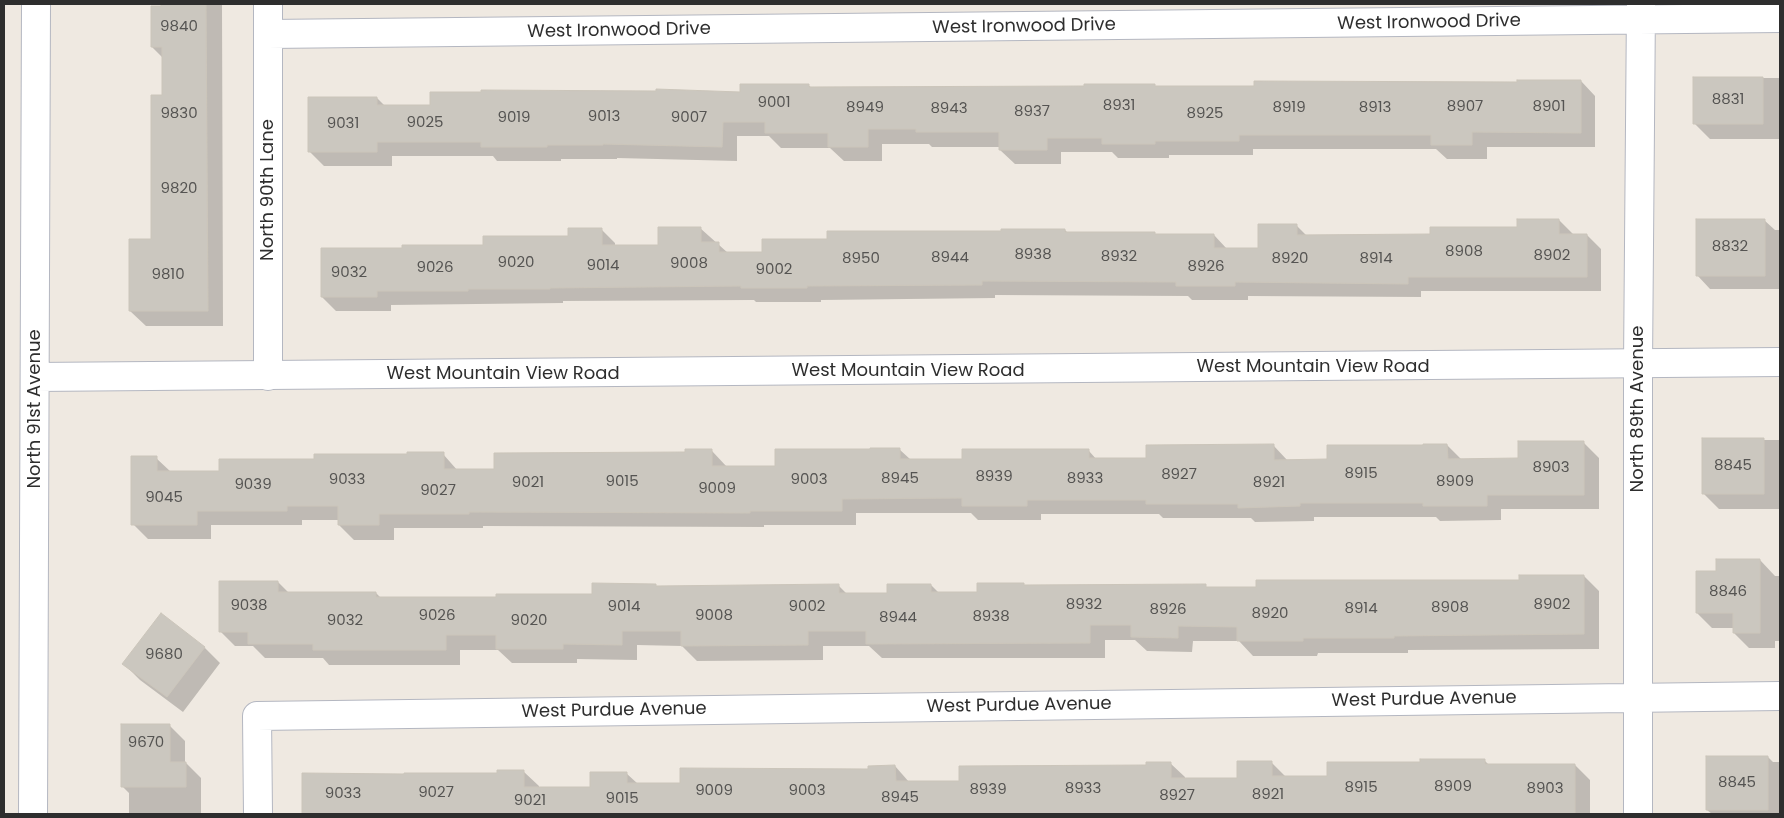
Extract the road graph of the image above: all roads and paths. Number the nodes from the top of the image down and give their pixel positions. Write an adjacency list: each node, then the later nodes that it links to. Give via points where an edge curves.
1 (36, 4): 9 (street, North 91st Avenue)
2 (268, 4): 5 (street, North 90th Lane)
3 (1641, 12): 4 (street, West Ironwood Drive); 5 (street, West Ironwood Drive); 7 (street, North 89th Avenue)
4 (1780, 18)
5 (268, 34): 8 (street, North 90th Lane)
6 (1780, 362): 7 (street, West Mountain View Road)
7 (1638, 364): 8 (street, West Mountain View Road); 11 (street, North 89th Avenue)
8 (268, 376): 9 (street, West Mountain View Road)
9 (35, 377): 12 (street, North 91st Avenue)
10 (1780, 696): 11 (street, West Purdue Avenue)
11 (1637, 697): 13 (street, West Purdue Avenue, via 257,716); 14 (street, North 89th Avenue)
12 (33, 814)
13 (258, 814)
14 (1638, 814)

